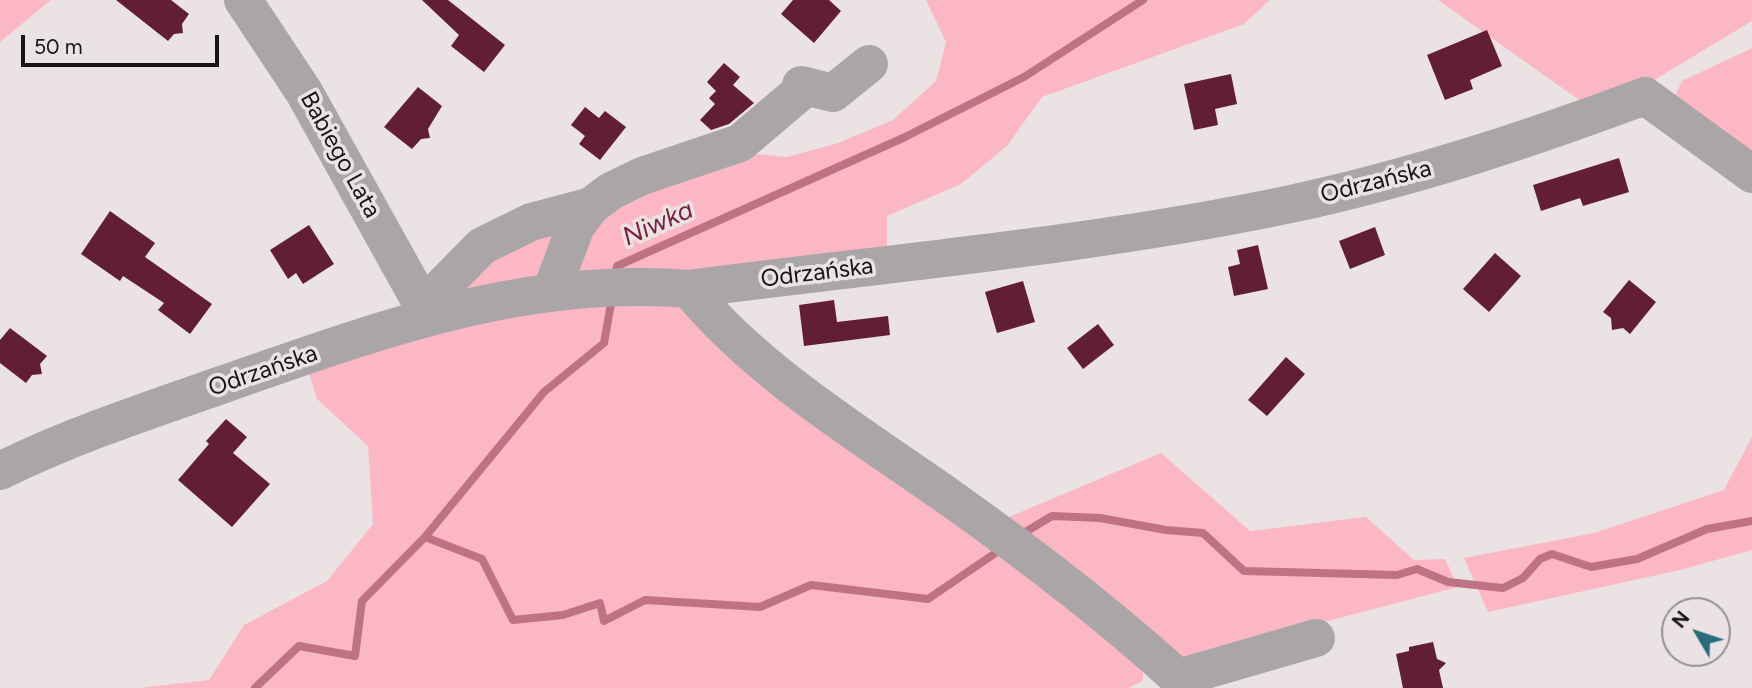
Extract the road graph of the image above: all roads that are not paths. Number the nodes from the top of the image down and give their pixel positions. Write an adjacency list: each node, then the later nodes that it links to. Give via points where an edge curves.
1 (243, 0): 7 (street, Babiego Lata, via 304,92)
2 (869, 64): 4 (street, via 833,93 801,85 799,93 740,143 642,176)
3 (1752, 174): 5 (street, Odrzańska, via 1645,96 1535,137 1423,171 1287,204 1152,230)
4 (592, 206): 6 (street, via 576,226); 7 (street, via 531,222 482,246)
5 (689, 289): 6 (street, Odrzańska, via 640,285); 10 (street, via 711,316 797,388 1028,555)
6 (568, 290): 7 (street, Odrzańska)
7 (426, 310): 8 (street, Odrzańska, via 101,428)
8 (0, 471)
9 (1316, 638): 10 (street)
10 (1172, 682)

